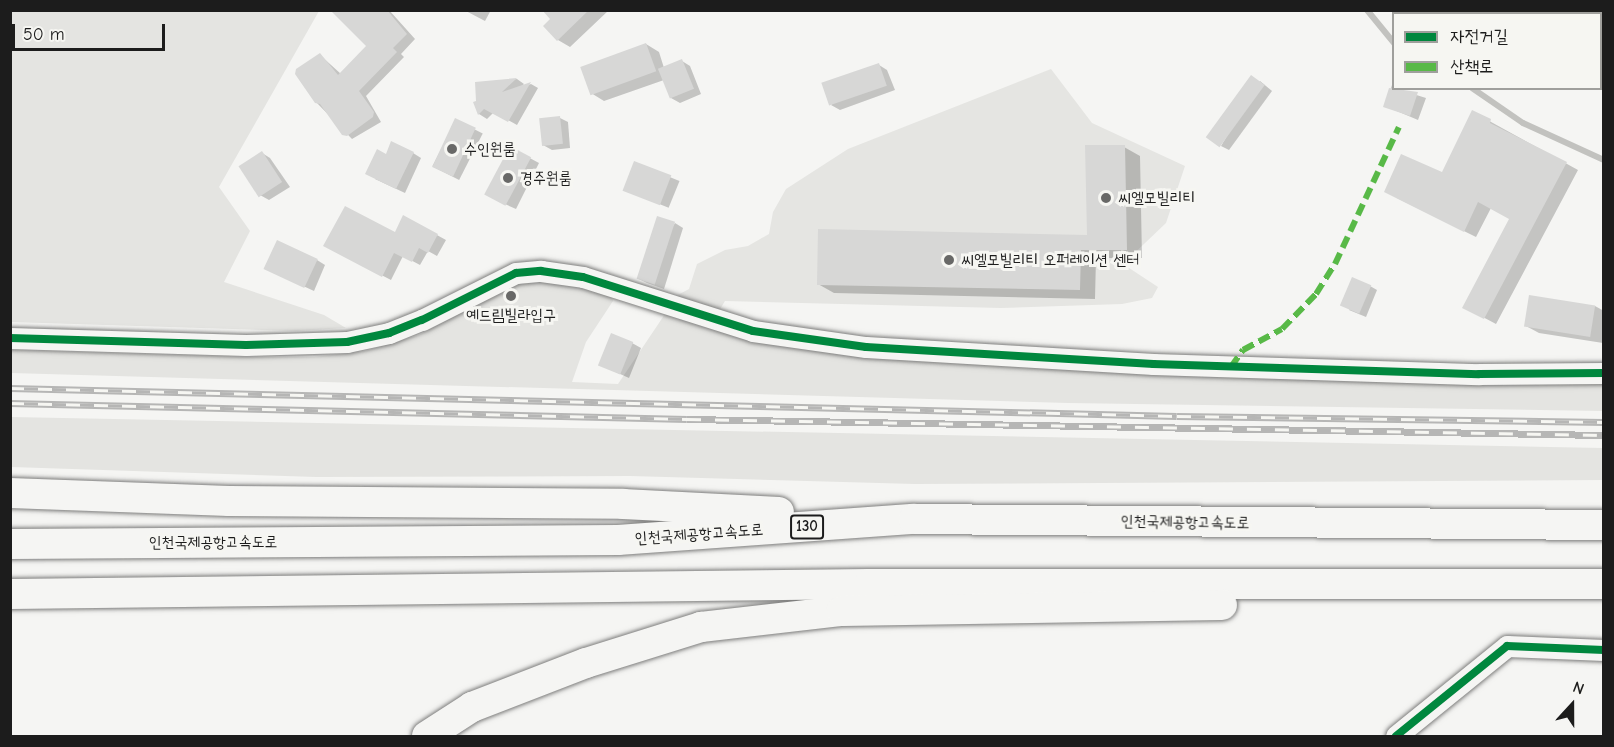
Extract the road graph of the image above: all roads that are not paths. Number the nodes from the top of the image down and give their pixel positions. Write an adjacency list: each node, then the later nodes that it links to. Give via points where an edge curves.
1 (10, 338): 2 (street, via 246,345 347,342 389,333 422,320 516,273 541,271 583,277 753,331 866,347 1175,365)
2 (1604, 373)
3 (10, 493): 4 (highway, via 252,502 622,504)
4 (914, 519): 5 (highway, 인천국제공항고속도로 / 130); 6 (highway, 인천국제공항고속도로 / 130, via 618,540)
5 (1604, 525)
6 (10, 544)
7 (1604, 584): 8 (highway)
8 (1541, 586): 9 (highway, via 869,584); 11 (highway, via 1285,604 842,611 701,627 586,663 472,707)
9 (10, 594)
10 (1604, 650): 12 (street, via 1506,646)
11 (427, 736)
12 (1396, 736)

